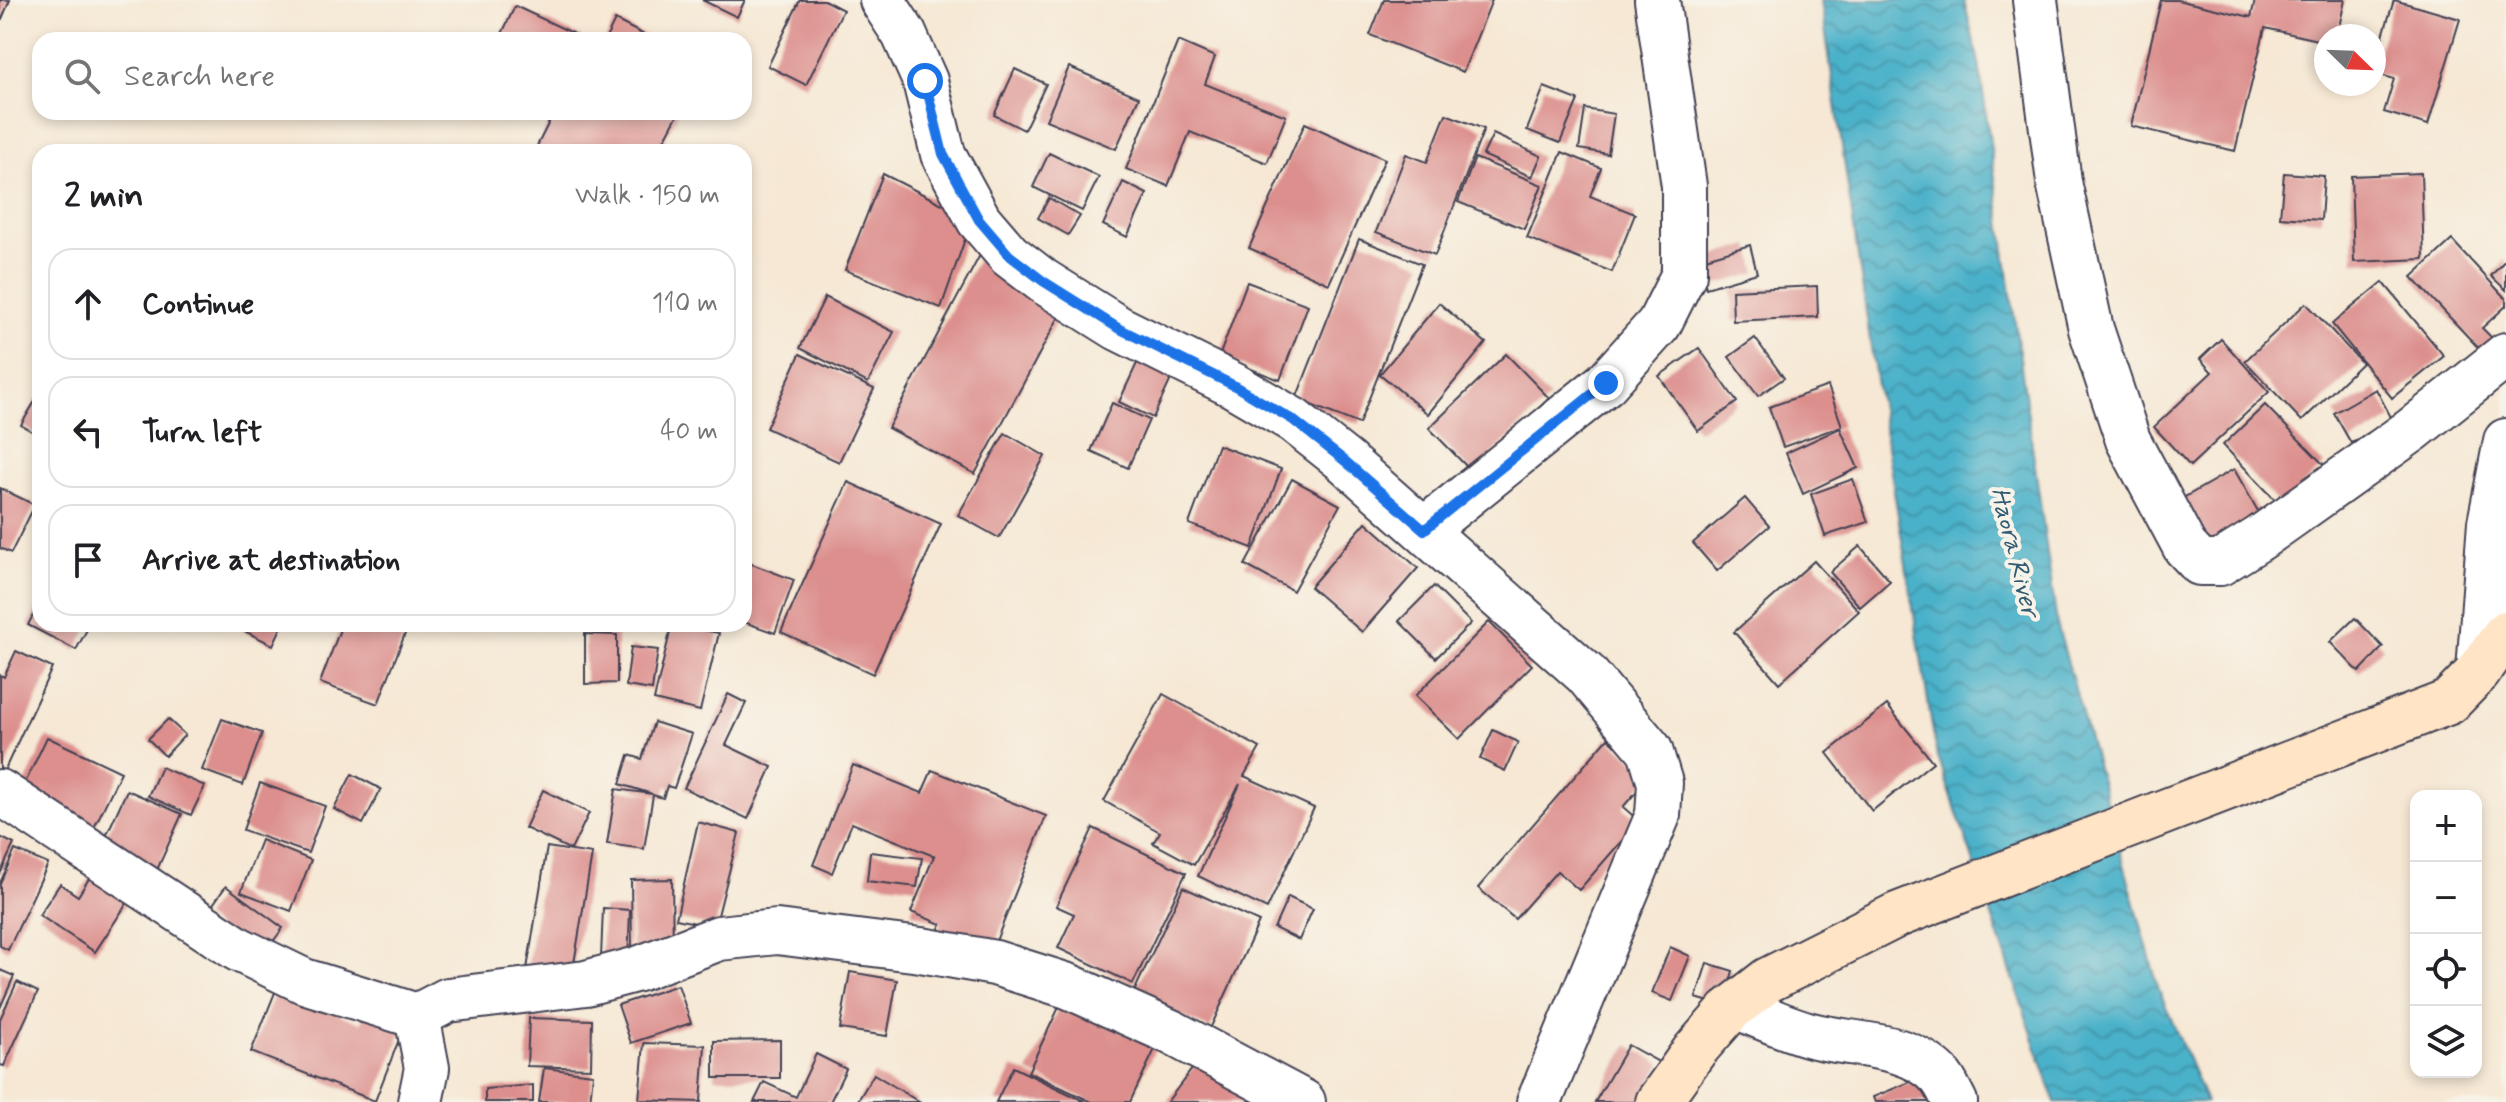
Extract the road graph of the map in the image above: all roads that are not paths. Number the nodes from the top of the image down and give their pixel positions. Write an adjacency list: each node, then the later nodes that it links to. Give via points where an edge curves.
1 (882, 0): 6 (street, via 925,81 943,154 979,220 1009,255 1118,328 1293,420)
2 (1657, 0): 6 (street, via 1684,186 1684,274 1659,324 1606,383)
3 (2035, 0): 4 (street, via 2059,182 2091,329 2128,440 2185,547 2200,563 2220,563 2260,538 2412,430)
4 (2506, 355)
5 (2506, 441): 8 (street, via 2490,523)
6 (1424, 530): 14 (street, via 1586,674 1650,750 1660,783 1658,815)
7 (2506, 633): 8 (main road)
8 (2479, 671): 10 (main road, via 2449,702 1897,915)
9 (0, 792): 11 (street, via 248,955 304,981)
10 (1752, 993): 15 (main road, via 1695,1050); 16 (street, via 1782,1026 1917,1058 1941,1077)
11 (417, 1016): 12 (street, via 427,1068); 13 (street, via 448,1000 586,983 719,938 777,932 921,950 1068,986 1171,1032)
12 (420, 1102)
13 (1303, 1102)
14 (1539, 1102)
15 (1658, 1102)
16 (1955, 1102)

